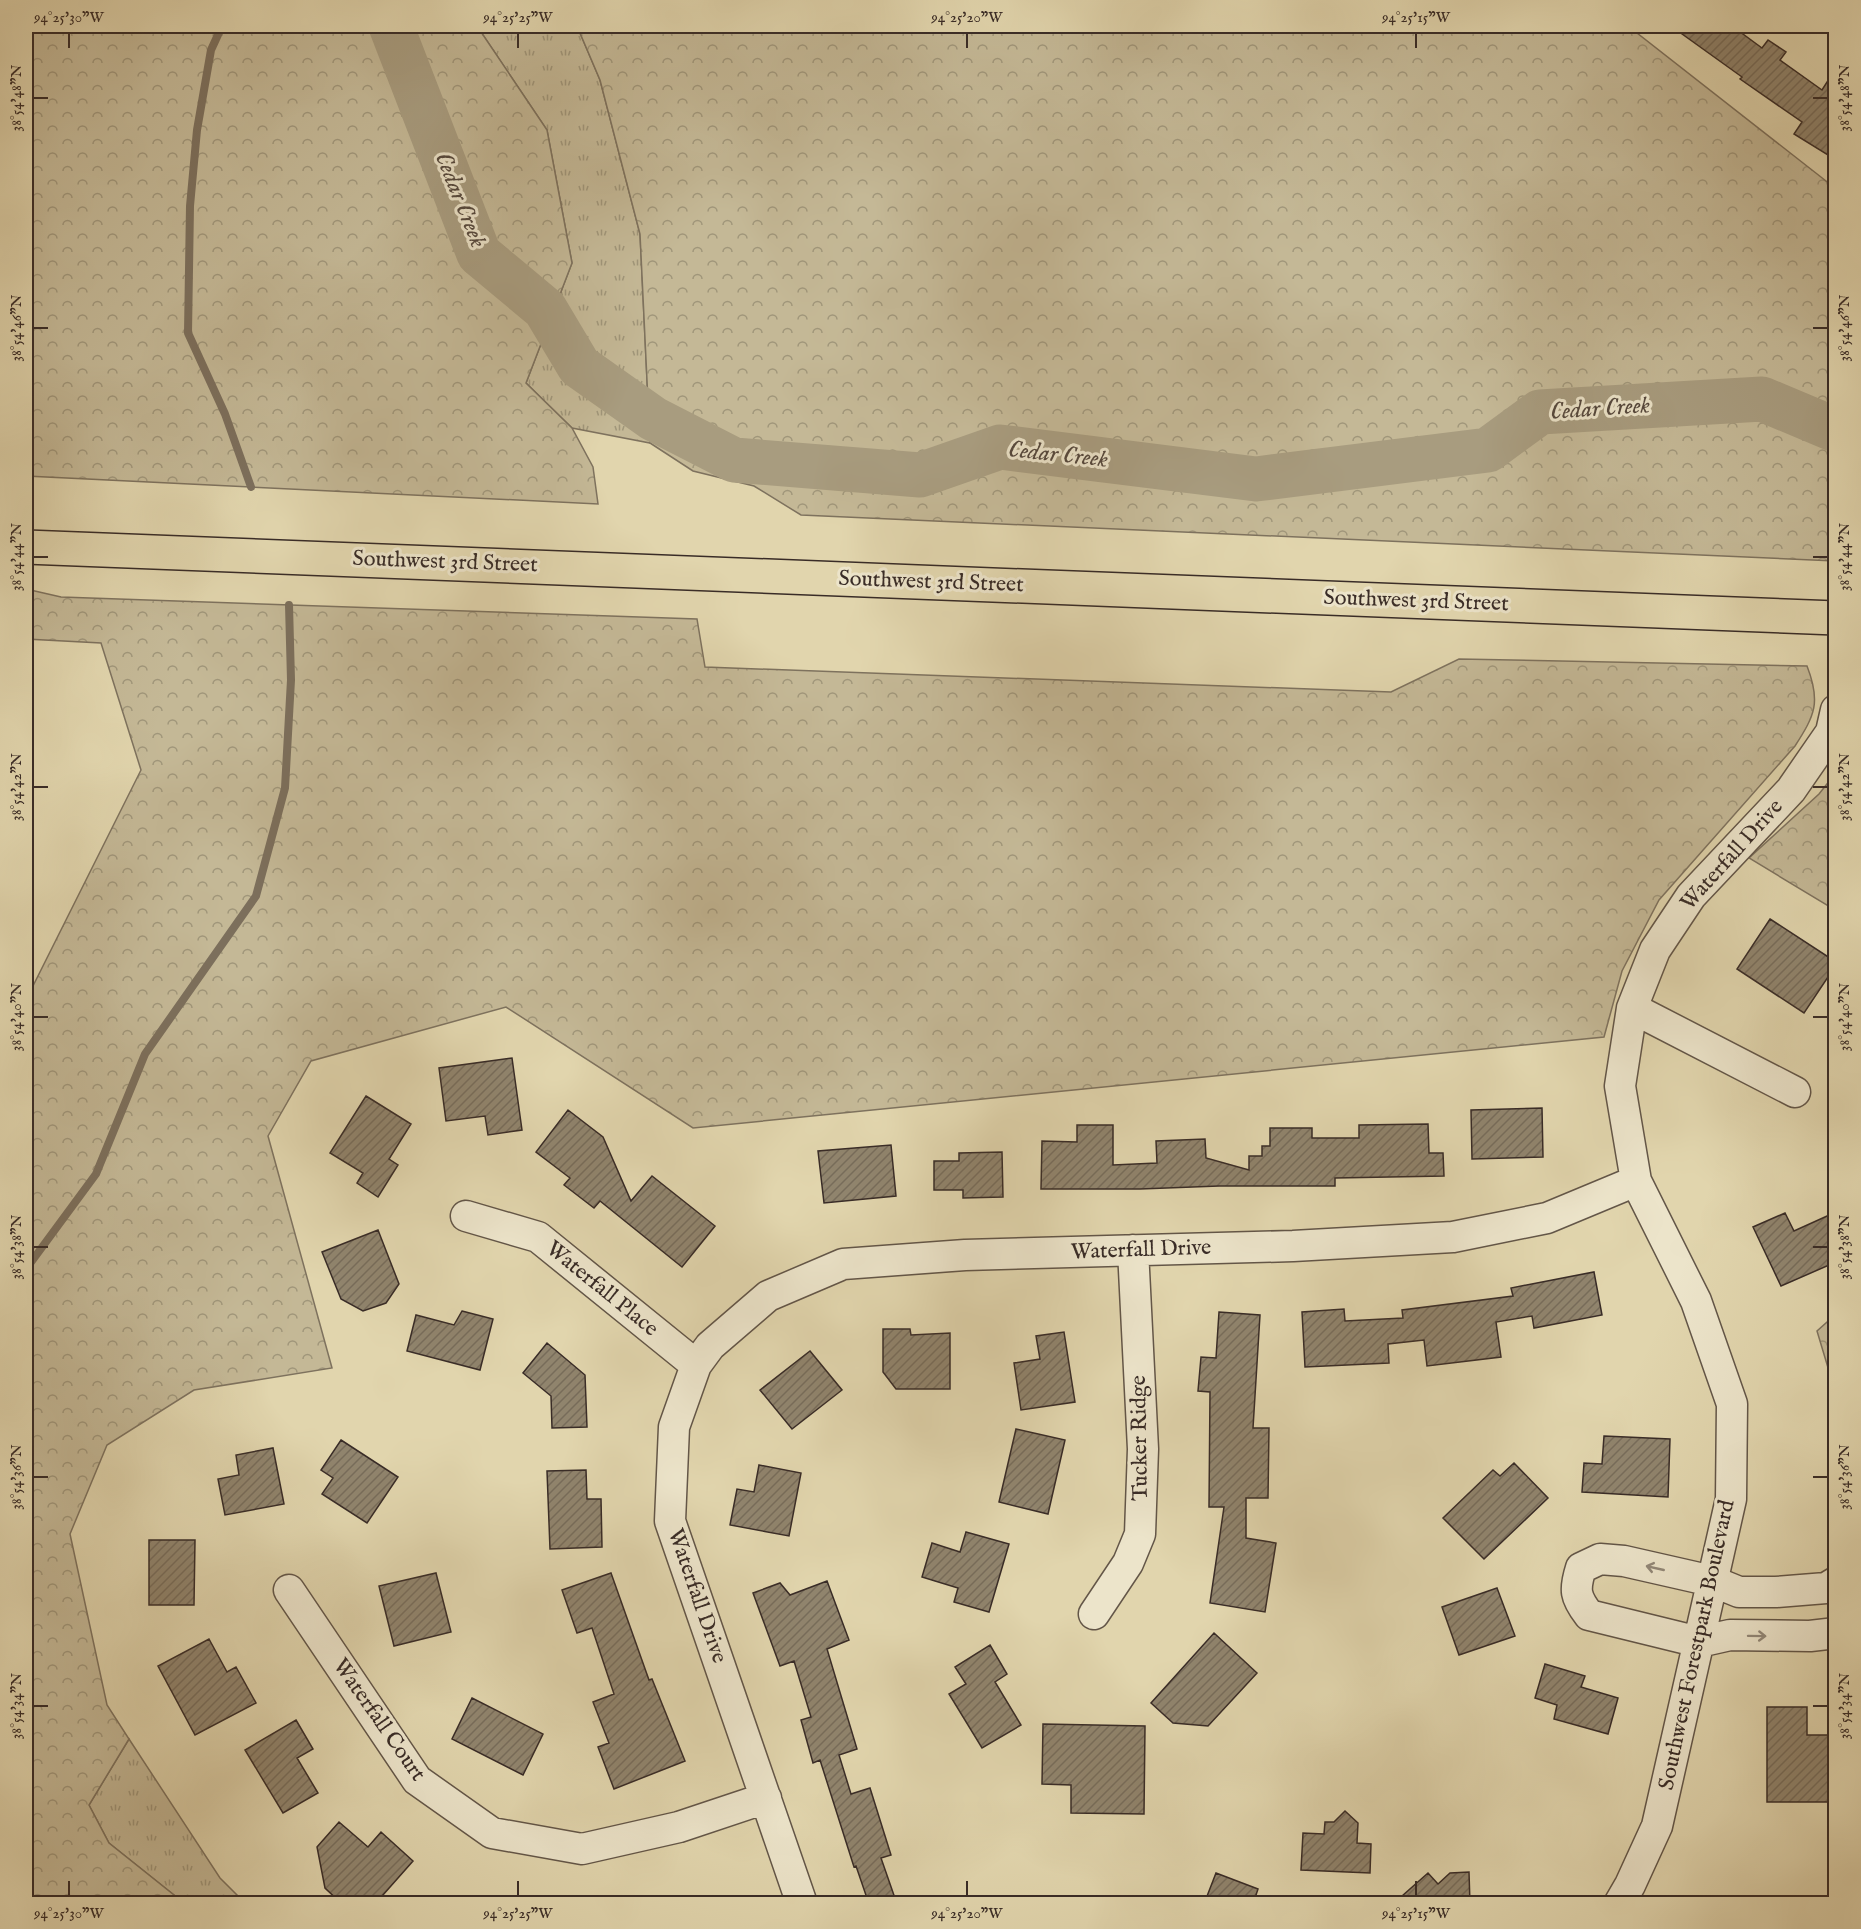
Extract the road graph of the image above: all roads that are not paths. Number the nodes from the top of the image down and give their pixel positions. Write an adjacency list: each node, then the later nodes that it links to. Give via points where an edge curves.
1 (26, 547): 2 (main road, Southwest 3rd Street)
2 (1836, 618)
3 (1836, 710): 4 (street, Waterfall Drive, via 1831,732 1791,790 1691,896 1655,950)
4 (1632, 1008): 5 (street); 6 (street, Waterfall Drive, via 1620,1086)
5 (1795, 1092)
6 (1636, 1180): 8 (street, Waterfall Drive, via 1547,1218 1453,1237); 10 (street, Southwest Forestpark Boulevard, via 1696,1301 1732,1404 1731,1499)
7 (466, 1216): 9 (street, Waterfall Place, via 538,1237)
8 (1133, 1250): 9 (street, Waterfall Drive, via 965,1255 843,1264 768,1296 710,1346); 13 (street, Tucker Ridge, via 1143,1449 1140,1534 1128,1563)
9 (696, 1365): 16 (street, Waterfall Drive, via 674,1427 670,1521)
10 (1712, 1581): 11 (street, via 1739,1592 1826,1588); 15 (street, Southwest Forestpark Boulevard); 15 (street, one-way to 15, via 1600,1559 1581,1568 1575,1584 1578,1601 1589,1615)
11 (1836, 1582)
12 (289, 1590): 16 (street, Waterfall Court, via 417,1780 492,1833 582,1849 679,1827)
13 (1094, 1614)
14 (1836, 1633): 15 (street, one-way to 14, via 1730,1635)
15 (1699, 1642): 18 (street, Southwest Forestpark Boulevard, via 1657,1826)
16 (766, 1798): 17 (street, Waterfall Drive)
17 (802, 1904)
18 (1619, 1904)

